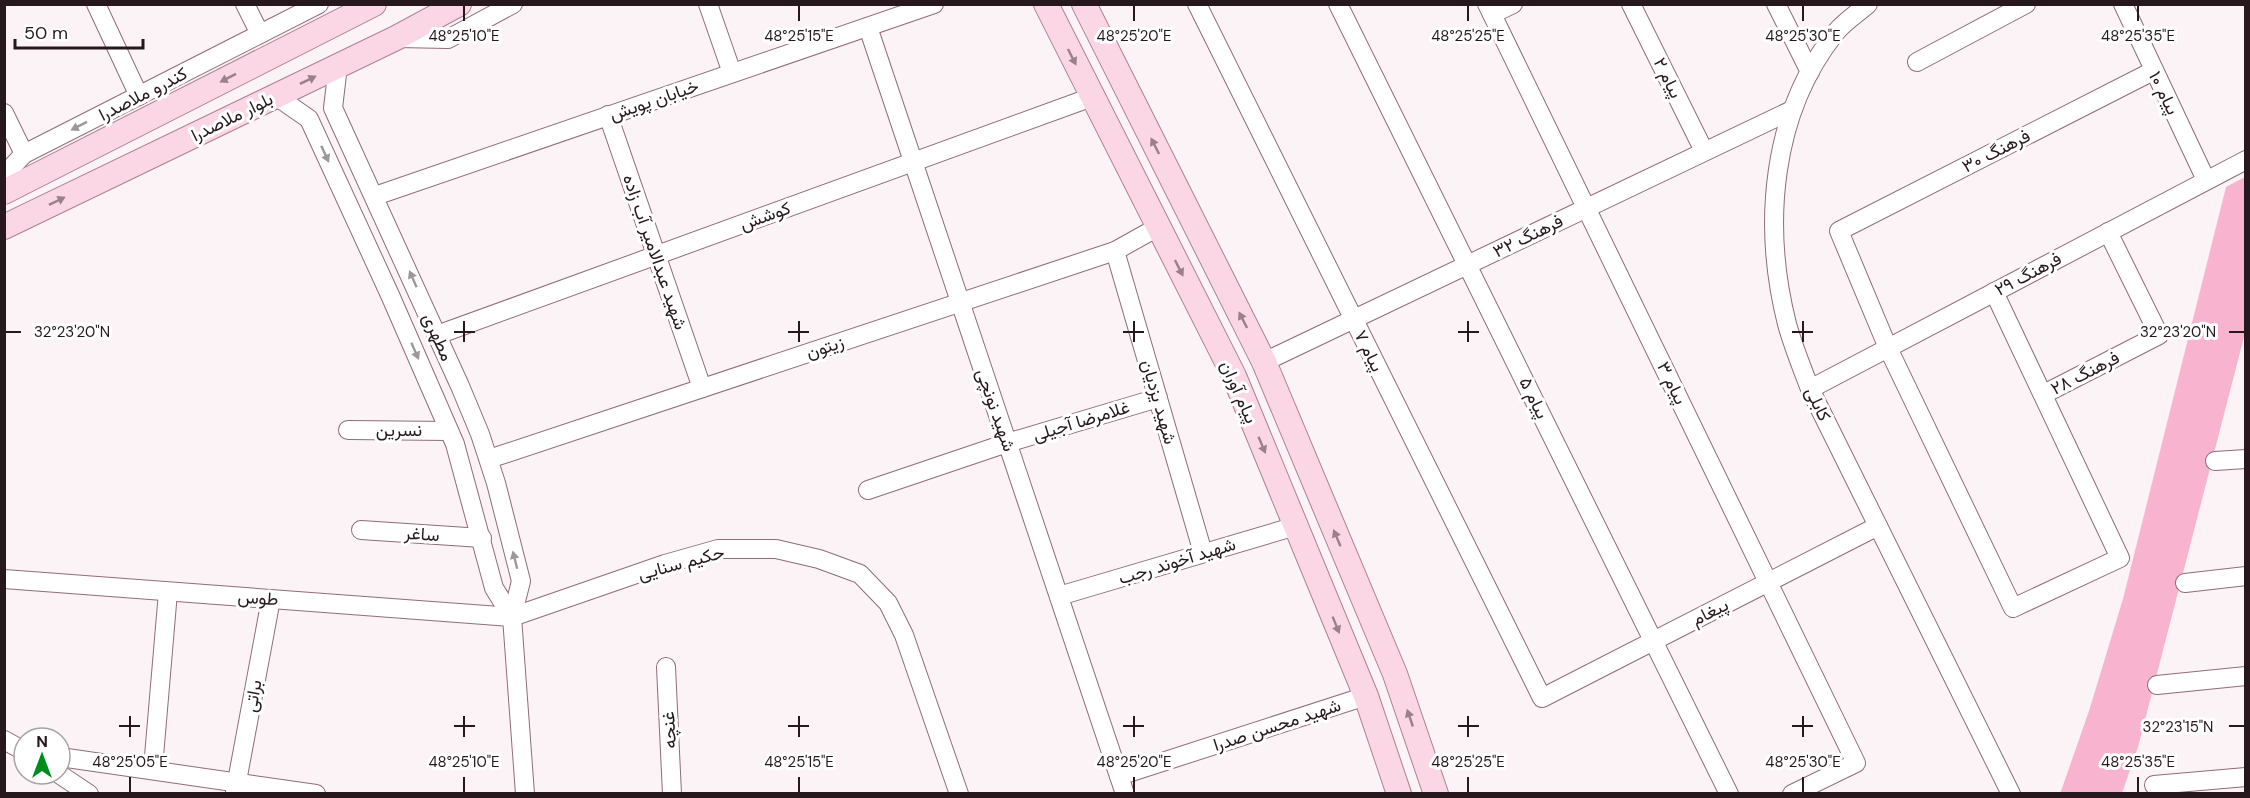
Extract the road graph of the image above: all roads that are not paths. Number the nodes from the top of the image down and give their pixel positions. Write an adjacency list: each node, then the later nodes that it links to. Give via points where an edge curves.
1 (96, 4): 28 (street)
2 (245, 4): 21 (street)
3 (319, 4): 21 (street, کندرو ملاصدرا)
4 (374, 4): 42 (main road, بلوار ملاصدرا, one-way to 42)
5 (459, 4): 22 (main road, بلوار ملاصدرا)
6 (513, 4): 22 (street, via 448,39)
7 (708, 4): 27 (street)
8 (934, 4): 20 (street, خیابان پویش)
9 (1046, 4): 30 (main road, پیام آوران, one-way to 30)
10 (1084, 4): 56 (main road, پیام آوران, one-way to 10)
11 (1197, 4): 53 (street, پیام ۷)
12 (1338, 4): 50 (street, پیام ۵)
13 (1513, 4): 19 (street)
14 (1631, 4): 36 (street, پیام ۲)
15 (1776, 4): 26 (street)
16 (1868, 4): 26 (street, کابلی, via 1837,30)
17 (2026, 4): 23 (street)
18 (2122, 4): 25 (street, پیام ۱۰)
19 (1489, 9): 44 (street, پیام ۳)
20 (868, 27): 27 (street, خیابان پویش); 39 (street, شهید نونچی)
21 (260, 34): 28 (street, کندرو ملاصدرا)
22 (396, 38): 24 (main road, بلوار ملاصدرا)
23 (1917, 62)
24 (338, 66): 29 (main road, بلوار ملاصدرا, one-way to 24); 31 (street)
25 (2154, 71): 41 (street, پیام ۱۰); 55 (street, فرهنگ ۳۰, via 1839,231)
26 (1810, 72): 32 (street, کابلی)
27 (732, 73): 34 (street, خیابان پویش)
28 (139, 96): 37 (street, کندرو ملاصدرا, one-way to 37)
29 (276, 96): 35 (street); 45 (main road, بلوار ملاصدرا, one-way to 29)
30 (1092, 97): 39 (street, کوشش); 46 (main road, پیام آوران)
31 (333, 108): 35 (street, via 318,107); 43 (street, مطهری)
32 (1792, 110): 36 (street, فرهنگ ۳۲); 58 (street, کابلی, via 1779,154 1773,247 1787,325)
33 (4, 113): 37 (street)
34 (608, 115): 43 (street, خیابان پویش); 49 (street, شهید عبدالامیر آب زاده)
35 (309, 119): 62 (street, مطهری, one-way to 62)
36 (1704, 151): 44 (street, فرهنگ ۳۲)
37 (24, 154): 40 (street, کندرو ملاصدرا)
38 (2246, 160): 41 (street, فرهنگ ۲۹)
39 (913, 162): 49 (street, کوشش); 52 (street, شهید نونچی)
40 (4, 175)
41 (2206, 180): 47 (street, فرهنگ ۲۹)
42 (4, 192)
43 (375, 196): 54 (street, مطهری, one-way to 43)
44 (1586, 208): 50 (street, فرهنگ ۳۲); 75 (street, پیام ۳)
45 (4, 227)
46 (1158, 227): 48 (street, زیتون); 68 (main road, پیام آوران, one-way to 68, via 1234,376)
47 (2108, 232): 51 (street, فرهنگ ۲۹); 59 (street, فرهنگ ۲۸, via 2159,335)
48 (1115, 251): 52 (street, زیتون); 60 (street, شهید یزدیان)
49 (656, 256): 54 (street, کوشش); 57 (street, شهید عبدالامیر آب زاده)
50 (1469, 264): 53 (street, فرهنگ ۳۲); 81 (street, پیام ۵)
51 (1994, 292): 55 (street, فرهنگ ۲۹); 59 (street)
52 (960, 302): 57 (street, زیتون); 63 (street, شهید نونچی)
53 (1354, 320): 56 (street, فرهنگ ۳۲); 86 (street, پیام ۷)
54 (437, 335): 64 (street, مطهری)
55 (1888, 348): 58 (street, فرهنگ ۲۹); 59 (street, via 2013,608 2120,558)
56 (1264, 362): 88 (main road, پیام آوران, one-way to 56, via 1395,674)
57 (702, 388): 64 (street, زیتون)
58 (1810, 389): 69 (street, کابلی)
59 (2044, 394)
60 (1158, 398): 63 (street, غلامرضا آجیلی); 72 (street, شهید یزدیان)
61 (348, 430): 62 (street, نسرین)
62 (450, 431): 71 (street, مطهری)
63 (1007, 443): 67 (street, غلامرضا آجیلی); 78 (street, شهید نونچی)
64 (489, 459): 80 (street, مطهری, one-way to 64, via 520,581)
65 (2246, 459): 66 (street)
66 (2215, 461)
67 (868, 490)
68 (1296, 526): 72 (street, شهید آخوند رجب); 85 (main road, پیام آوران, one-way to 85)
69 (1878, 526): 75 (street, پیغام); 104 (street, کابلی)
70 (361, 530): 71 (street, ساغر)
71 (482, 538): 80 (street, مطهری, via 494,588)
72 (1203, 553): 78 (street, شهید آخوند رجب)
73 (2246, 576): 76 (street)
74 (4, 579): 77 (street, طوس)
75 (1768, 582): 81 (street, پیغام); 103 (street, پیام ۳, via 1856,763)
76 (2185, 583)
77 (168, 592): 79 (street, طوس); 89 (street)
78 (1059, 596): 93 (street, شهید نونچی)
79 (271, 599): 80 (street, طوس); 95 (street, براتی)
80 (512, 617): 98 (street, مطهری); 100 (street, حکیم سنایی, via 718,549 776,549 860,574 888,603 904,635)
81 (1653, 641): 86 (street, پیغام); 102 (street, پیام ۵)
82 (666, 667): 99 (street, غنچه)
83 (2246, 676): 84 (street)
84 (2157, 685)
85 (1366, 696): 92 (main road, پیام آوران); 93 (street, شهید محسن صدرا)
86 (1542, 698)
87 (72, 758): 89 (street)
88 (1425, 763): 92 (main road); 101 (main road, پیام آوران)
89 (153, 768): 95 (street)
90 (2246, 777): 94 (street)
91 (72, 783): 96 (street)
92 (1396, 784)
93 (1122, 785)
94 (2154, 785)
95 (236, 787): 97 (street)
96 (89, 794)
97 (316, 794)
98 (525, 794)
99 (672, 794)
100 (959, 794)
101 (1436, 794)
102 (1729, 794)
103 (1791, 794)
104 (2011, 794)

